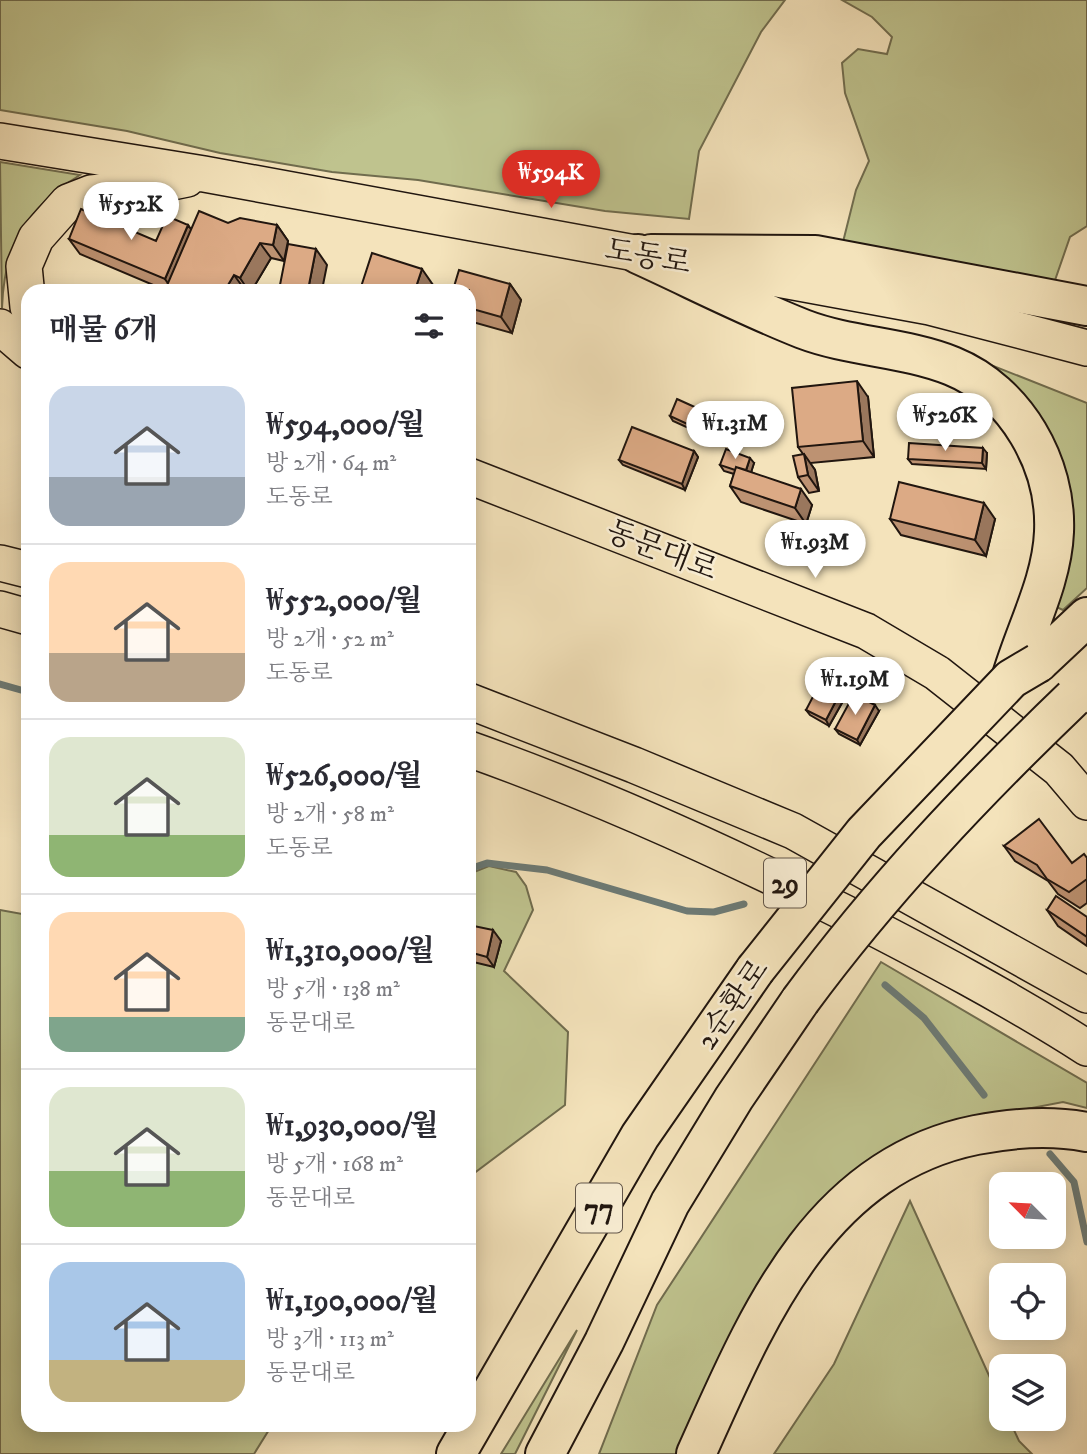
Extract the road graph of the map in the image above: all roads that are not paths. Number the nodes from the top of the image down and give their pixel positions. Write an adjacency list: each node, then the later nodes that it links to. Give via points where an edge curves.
1 (0, 141): 2 (main road, 도동로)
2 (204, 174): 3 (main road, 도동로); 4 (main road, via 143,188 91,192 68,202 36,238 24,266)
3 (638, 254): 5 (highway, via 814,255); 8 (main road, 도동로, via 930,307); 15 (highway, via 804,330 953,366 1002,398 1040,452 1051,485 1054,531 1050,567)
4 (26, 284)
5 (1087, 306)
6 (0, 327): 7 (main road)
7 (21, 345)
8 (1087, 348)
9 (476, 479): 19 (main road, 동문대로, via 866,631 906,652 1059,769)
10 (0, 563): 11 (main road)
11 (21, 568)
12 (0, 609): 13 (main road)
13 (21, 615)
14 (1087, 617): 15 (highway, 2순환로 / 77)
15 (1023, 662): 24 (highway, 2순환로 / 77, bridge, via 863,833 755,970 640,1136)
16 (1080, 692): 23 (highway, 2순환로 / 77, bridge, via 907,866 800,1002 670,1203)
17 (476, 704): 20 (main road, 29, via 793,831)
18 (476, 752): 21 (main road, 29, via 641,815 773,877 947,965)
19 (1087, 802)
20 (1087, 995)
21 (1087, 1048)
22 (1087, 1132): 29 (highway, via 1003,1129 942,1142 886,1170 834,1210 794,1261 762,1314)
23 (604, 1342): 27 (highway); 28 (highway)
24 (476, 1419)
25 (469, 1432): 26 (highway, 2순환로 / 77, bridge)
26 (456, 1454)
27 (545, 1454)
28 (564, 1454)
29 (696, 1454)

